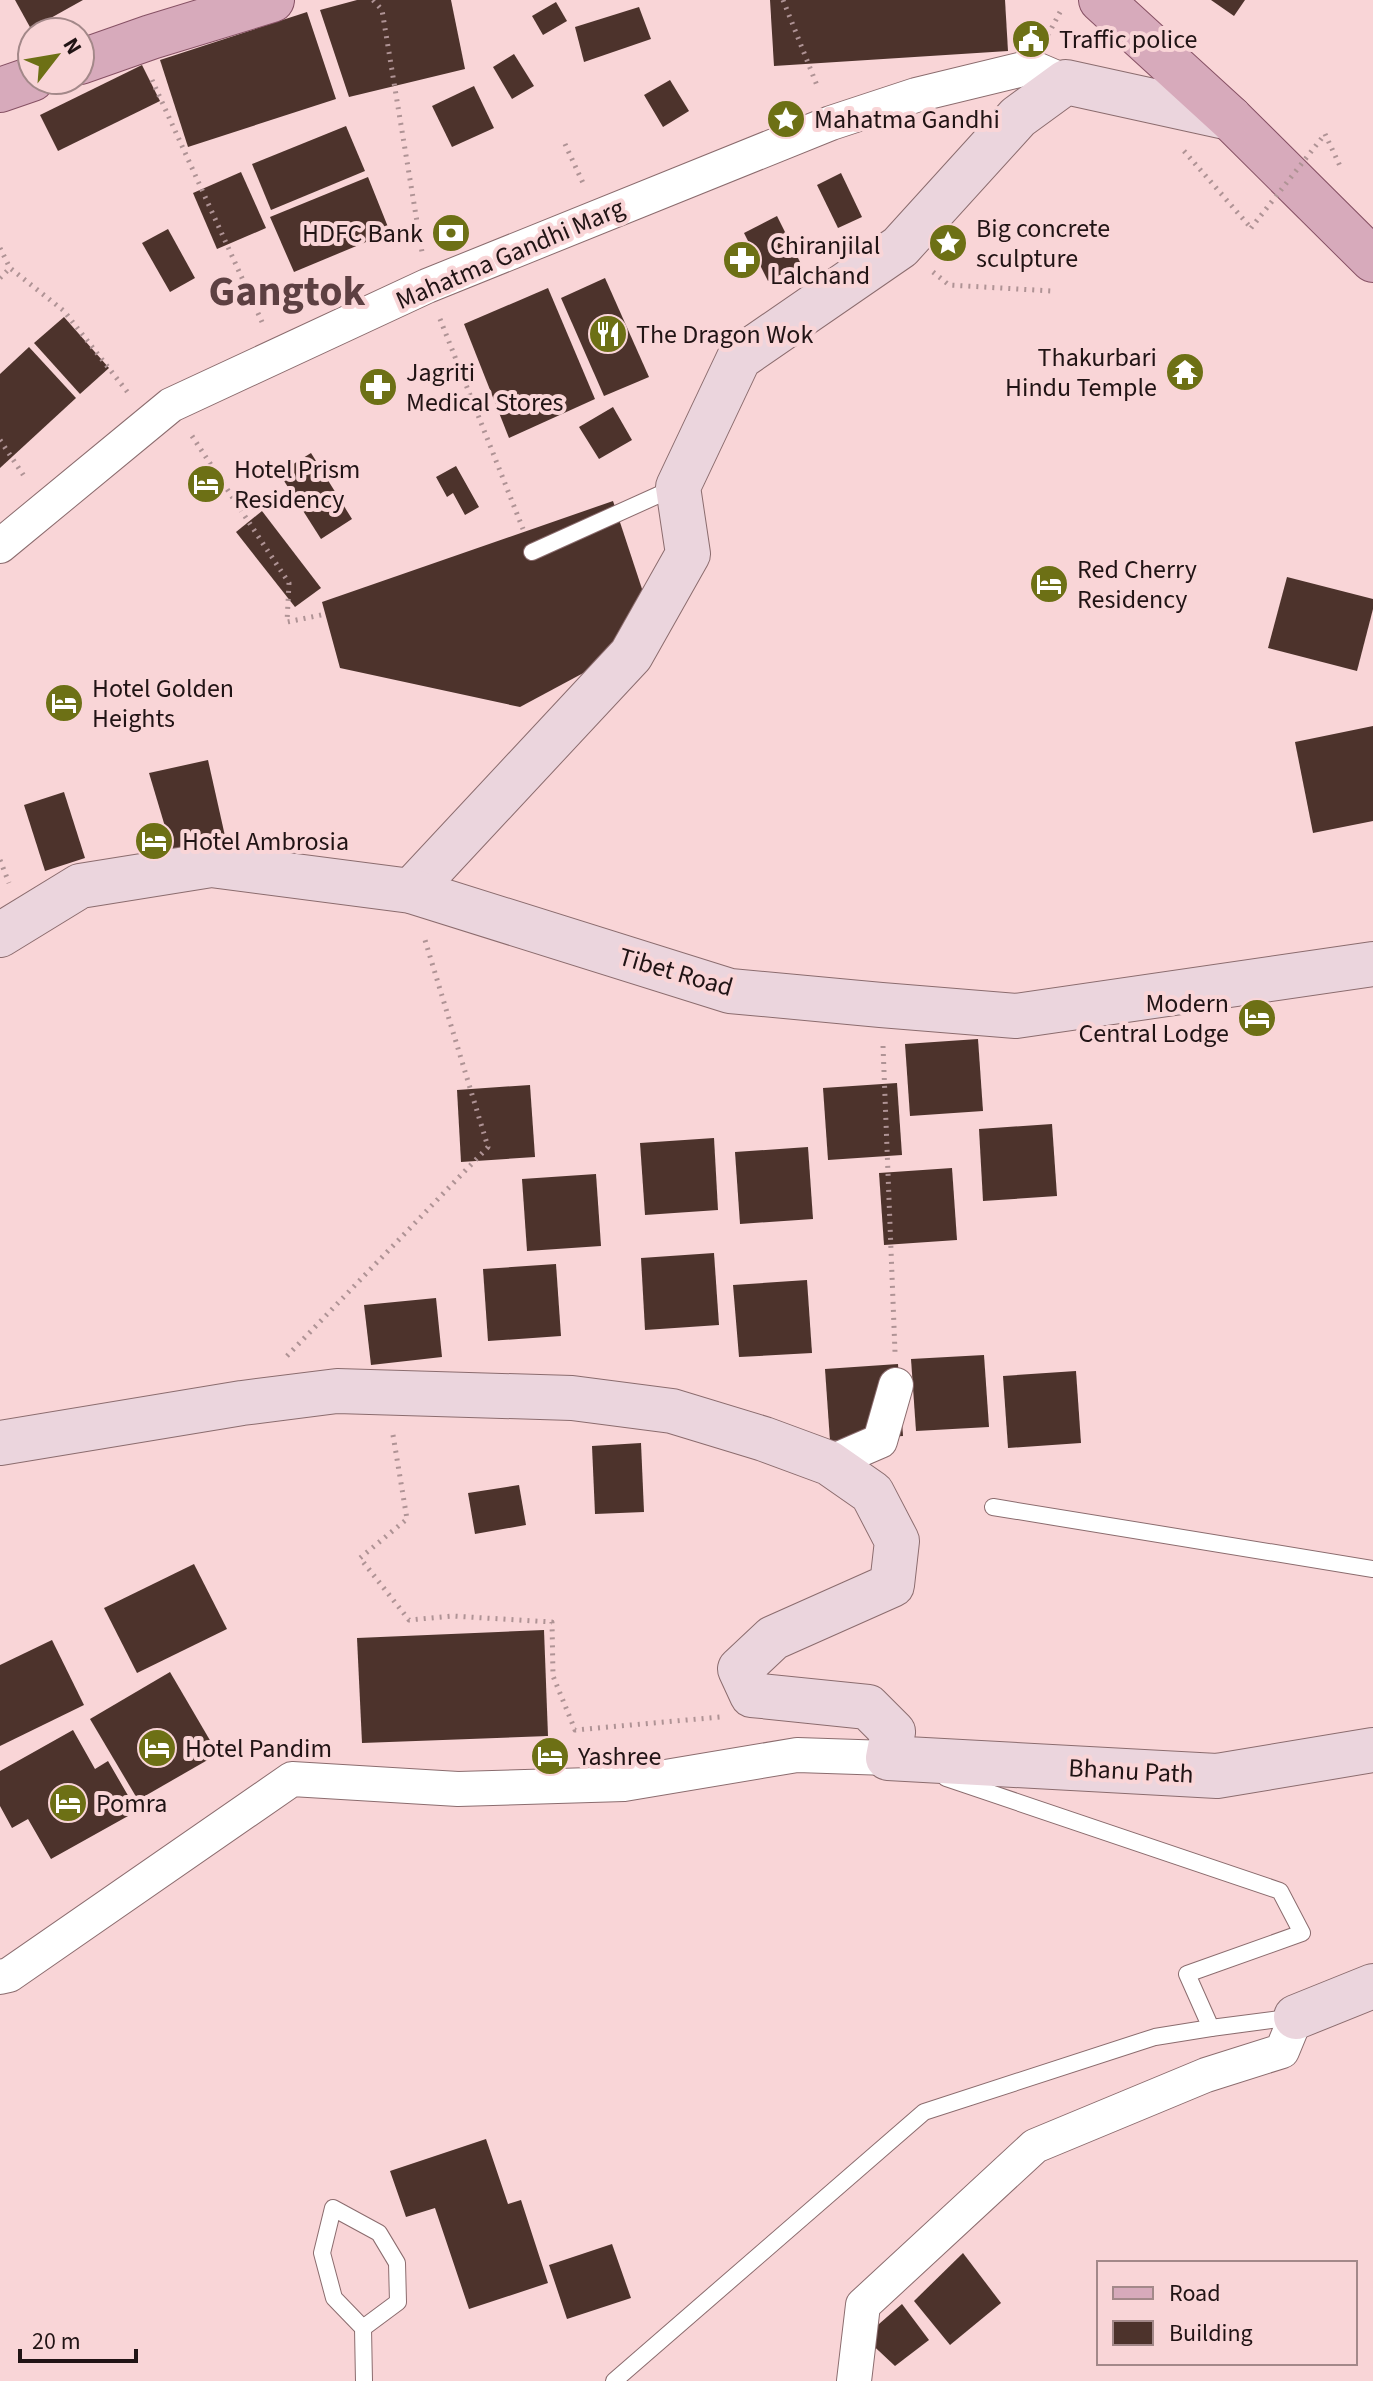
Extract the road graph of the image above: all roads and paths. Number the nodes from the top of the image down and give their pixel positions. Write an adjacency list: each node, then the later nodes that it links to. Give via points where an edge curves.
1 (272, 0): 5 (main road)
2 (376, 0): 17 (path, via 382,10)
3 (783, 0): 9 (path)
4 (1101, 0): 8 (main road)
5 (135, 42): 6 (main road); 19 (path)
6 (96, 56)
7 (1066, 82): 8 (street); 9 (street, Mahatma Gandhi Marg, via 1031,67 916,95); 12 (street, via 1018,117)
8 (1230, 118): 14 (main road)
9 (831, 123): 17 (street, Mahatma Gandhi Marg)
10 (1325, 134): 11 (path, bridge, via 1251,228)
11 (1179, 146)
12 (900, 247): 18 (path, via 949,285); 22 (street, via 739,358)
13 (0, 248): 15 (path)
14 (1373, 260)
15 (10, 268): 16 (path); 20 (path, via 64,311)
16 (0, 278)
17 (427, 286): 19 (street, Mahatma Gandhi Marg); 25 (path)
18 (1052, 291)
19 (277, 356): 20 (street, Mahatma Gandhi Marg)
20 (162, 414): 23 (street, Mahatma Gandhi Marg); 26 (path, via 289,583 287,622)
21 (0, 440): 23 (path)
22 (678, 487): 25 (lane); 27 (street, via 688,554 631,655)
23 (46, 509): 24 (street, Mahatma Gandhi Marg)
24 (0, 546)
25 (532, 552)
26 (326, 614)
27 (411, 891): 28 (street, Tibet Road, via 211,865 80,886); 30 (street, Tibet Road, via 730,991); 31 (path, via 488,1147)
28 (0, 935)
29 (1373, 964): 30 (street, Tibet Road, via 1016,1016)
30 (881, 1005): 32 (path)
31 (285, 1358)
32 (896, 1385): 35 (street, via 880,1441)
33 (388, 1426): 38 (path, via 407,1519 360,1558 409,1620 452,1616 552,1622 553,1676 575,1730)
34 (0, 1443): 35 (street, via 337,1391 572,1398 672,1411)
35 (829, 1463): 40 (street, via 872,1493 897,1541 892,1585 773,1638 740,1669 752,1695 868,1707 893,1732)
36 (993, 1507): 37 (lane)
37 (1373, 1569)
38 (727, 1716)
39 (1373, 1750): 40 (street, Bhanu Path, via 1217,1776)
40 (888, 1758): 41 (street, via 797,1755 624,1784 458,1789 292,1779); 44 (lane, via 1280,1891 1302,1933 1187,1974)
41 (0, 1977)
42 (1373, 1986): 43 (street)
43 (1296, 2017): 44 (lane); 45 (street, via 1282,2051 1206,2075 1035,2146)
44 (1211, 2028): 48 (lane, via 1155,2037 924,2112)
45 (863, 2305): 49 (street); 50 (street)
46 (363, 2328): 46 (lane, via 398,2302 397,2263 379,2233 333,2208 322,2253 334,2298); 47 (lane)
47 (364, 2381)
48 (614, 2381)
49 (839, 2381)
50 (854, 2381)

